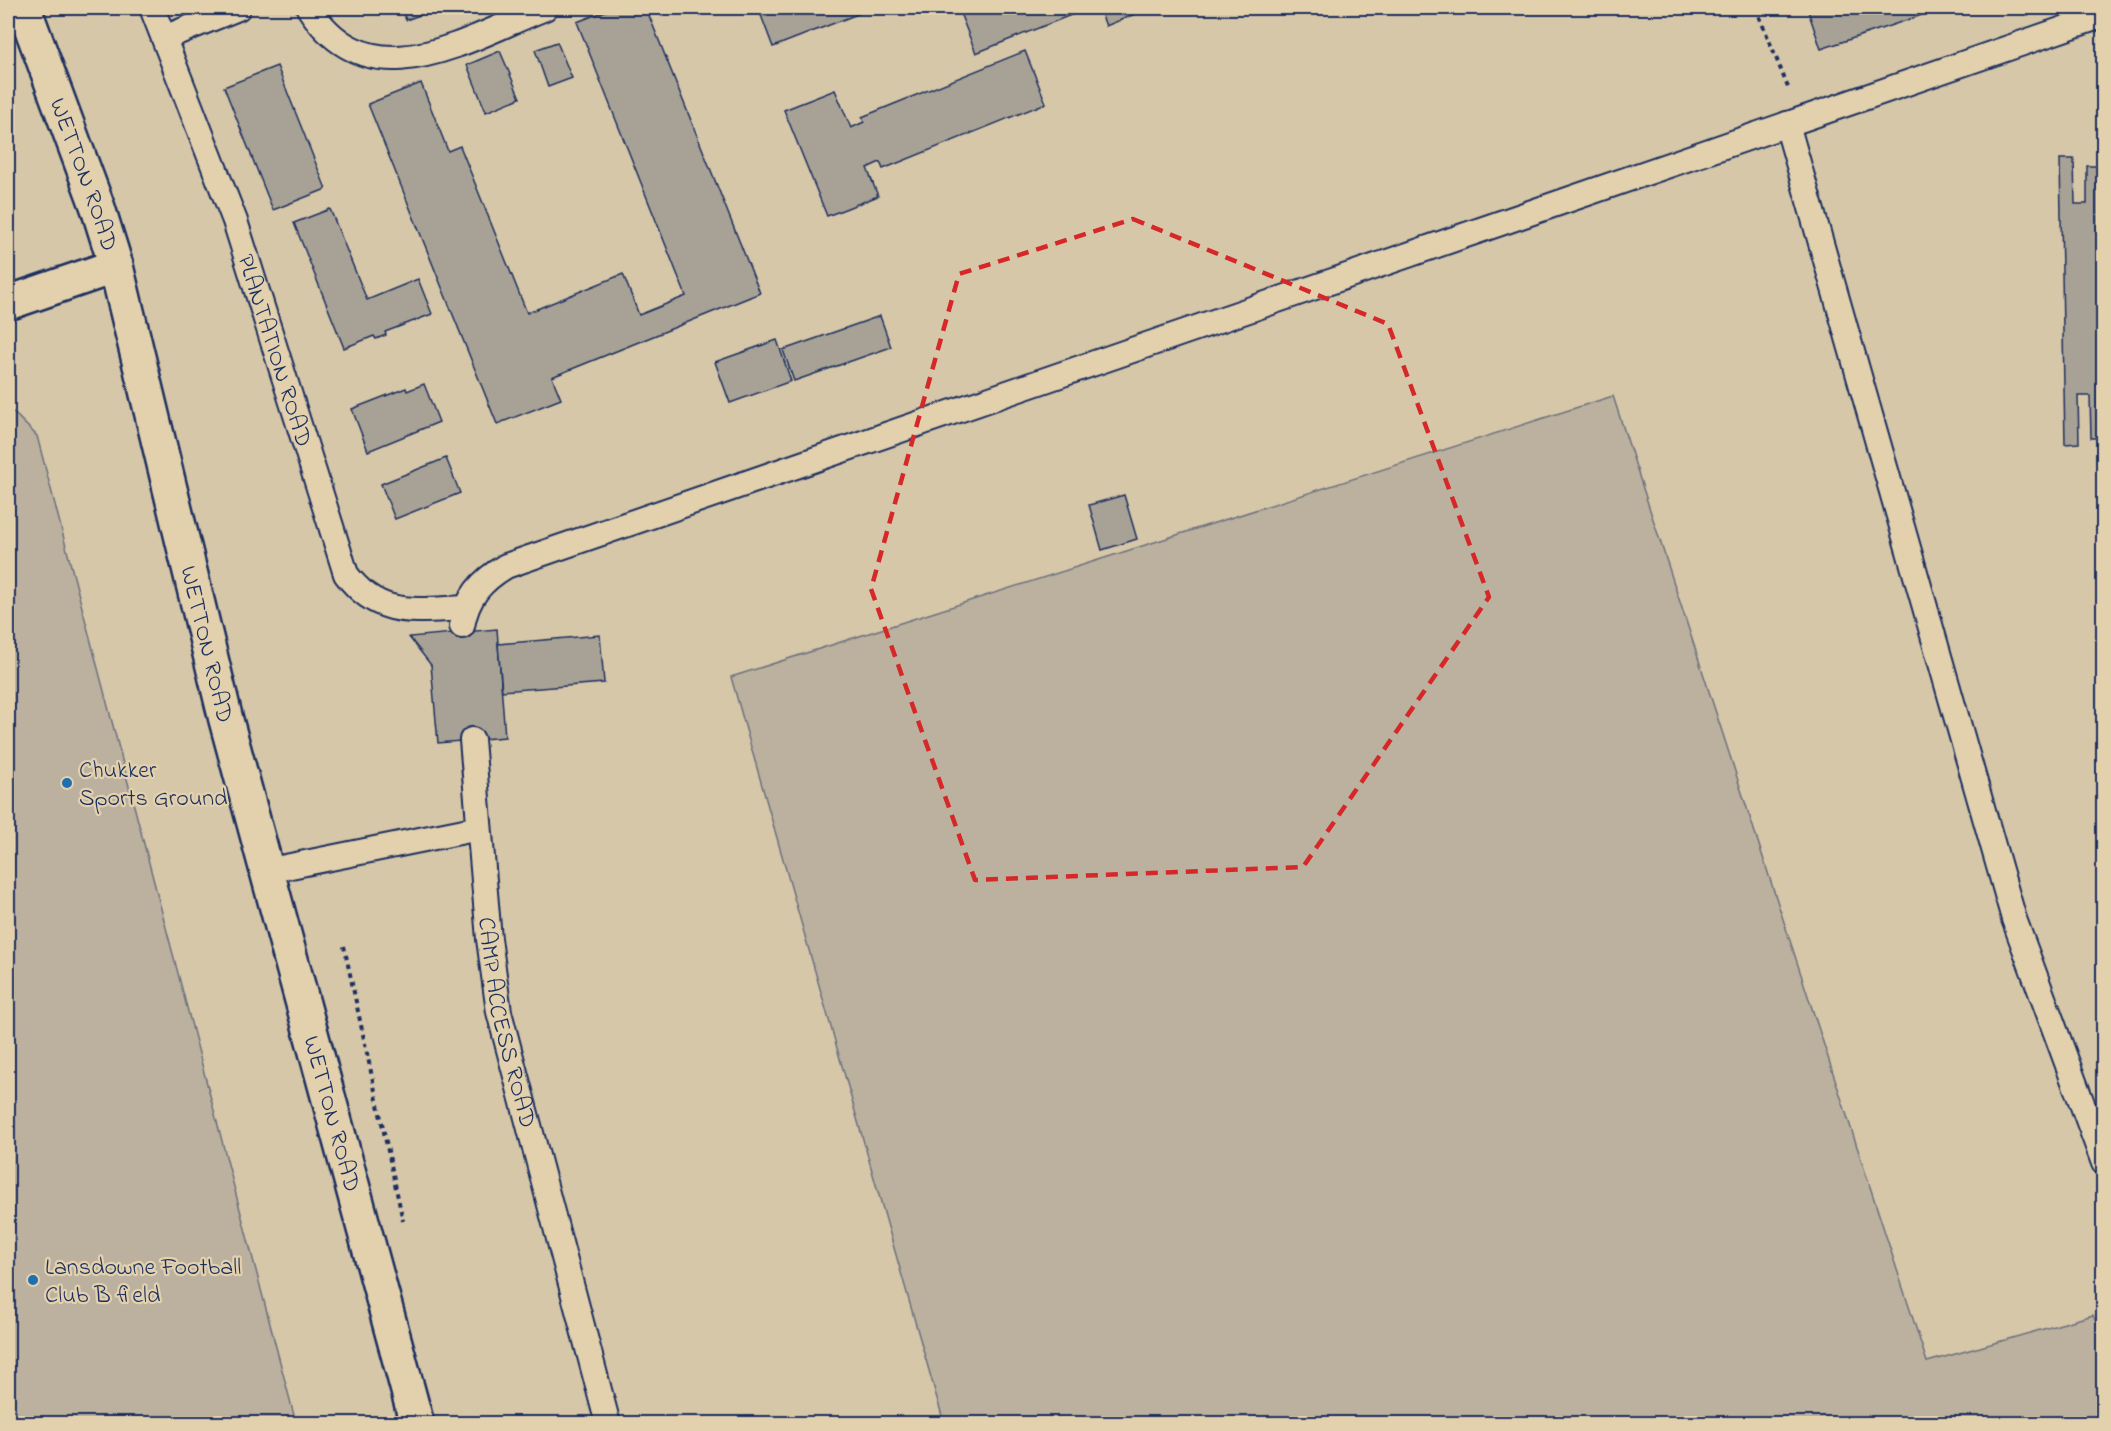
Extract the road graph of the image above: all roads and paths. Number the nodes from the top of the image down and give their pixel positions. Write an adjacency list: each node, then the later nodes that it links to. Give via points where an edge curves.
1 (24, 8): 10 (main road, WETTON ROAD)
2 (152, 8): 8 (lane, PLANTATION ROAD)
3 (238, 8): 8 (lane)
4 (309, 8): 5 (lane, via 320,25 357,52 396,60 435,52)
5 (545, 8)
6 (1756, 8): 9 (path)
7 (2103, 15): 9 (lane)
8 (164, 38): 9 (lane, PLANTATION ROAD, via 235,221 346,574 363,593 384,606 464,617 474,592 506,566)
9 (1794, 122): 16 (lane, via 2014,919)
10 (116, 266): 11 (main road); 14 (main road, WETTON ROAD)
11 (8, 303)
12 (472, 740): 13 (lane, CAMP ACCESS ROAD)
13 (479, 828): 14 (lane); 19 (lane, CAMP ACCESS ROAD, via 499,1012)
14 (266, 871): 18 (main road, WETTON ROAD)
15 (344, 946): 17 (path)
16 (2103, 1163)
17 (406, 1232)
18 (417, 1424)
19 (608, 1424)

